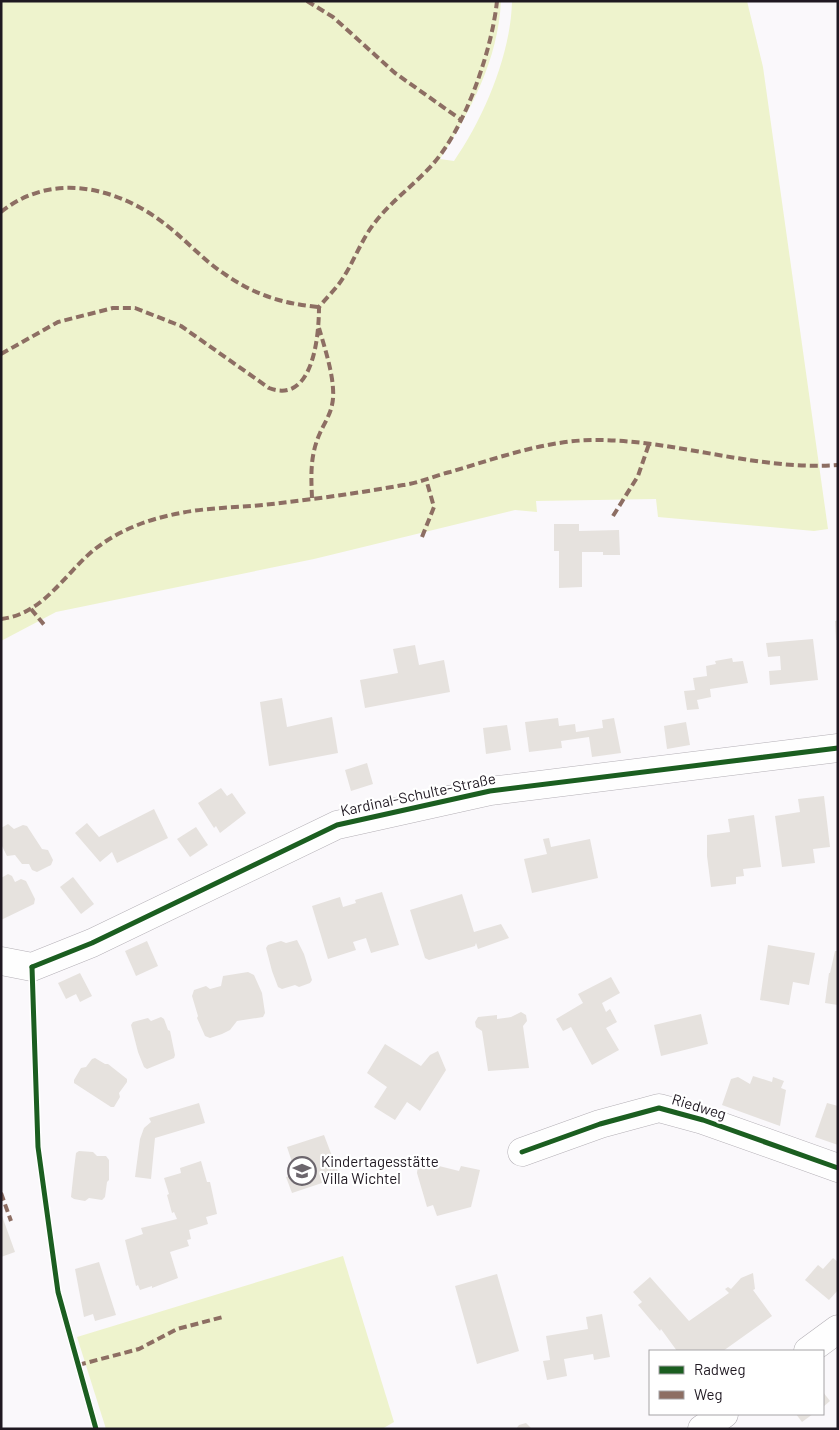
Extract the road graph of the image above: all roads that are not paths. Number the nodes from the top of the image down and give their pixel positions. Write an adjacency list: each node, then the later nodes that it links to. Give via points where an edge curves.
1 (838, 748): 2 (street, Kardinal-Schulte-Straße, via 490,791 337,825 92,943 32,967)
2 (1, 961)
3 (522, 1152): 4 (street, Riedweg, via 600,1124 659,1108 703,1120)
4 (838, 1168)
5 (838, 1328): 6 (street)
6 (809, 1350)
7 (723, 1415): 8 (street)
8 (702, 1429)

